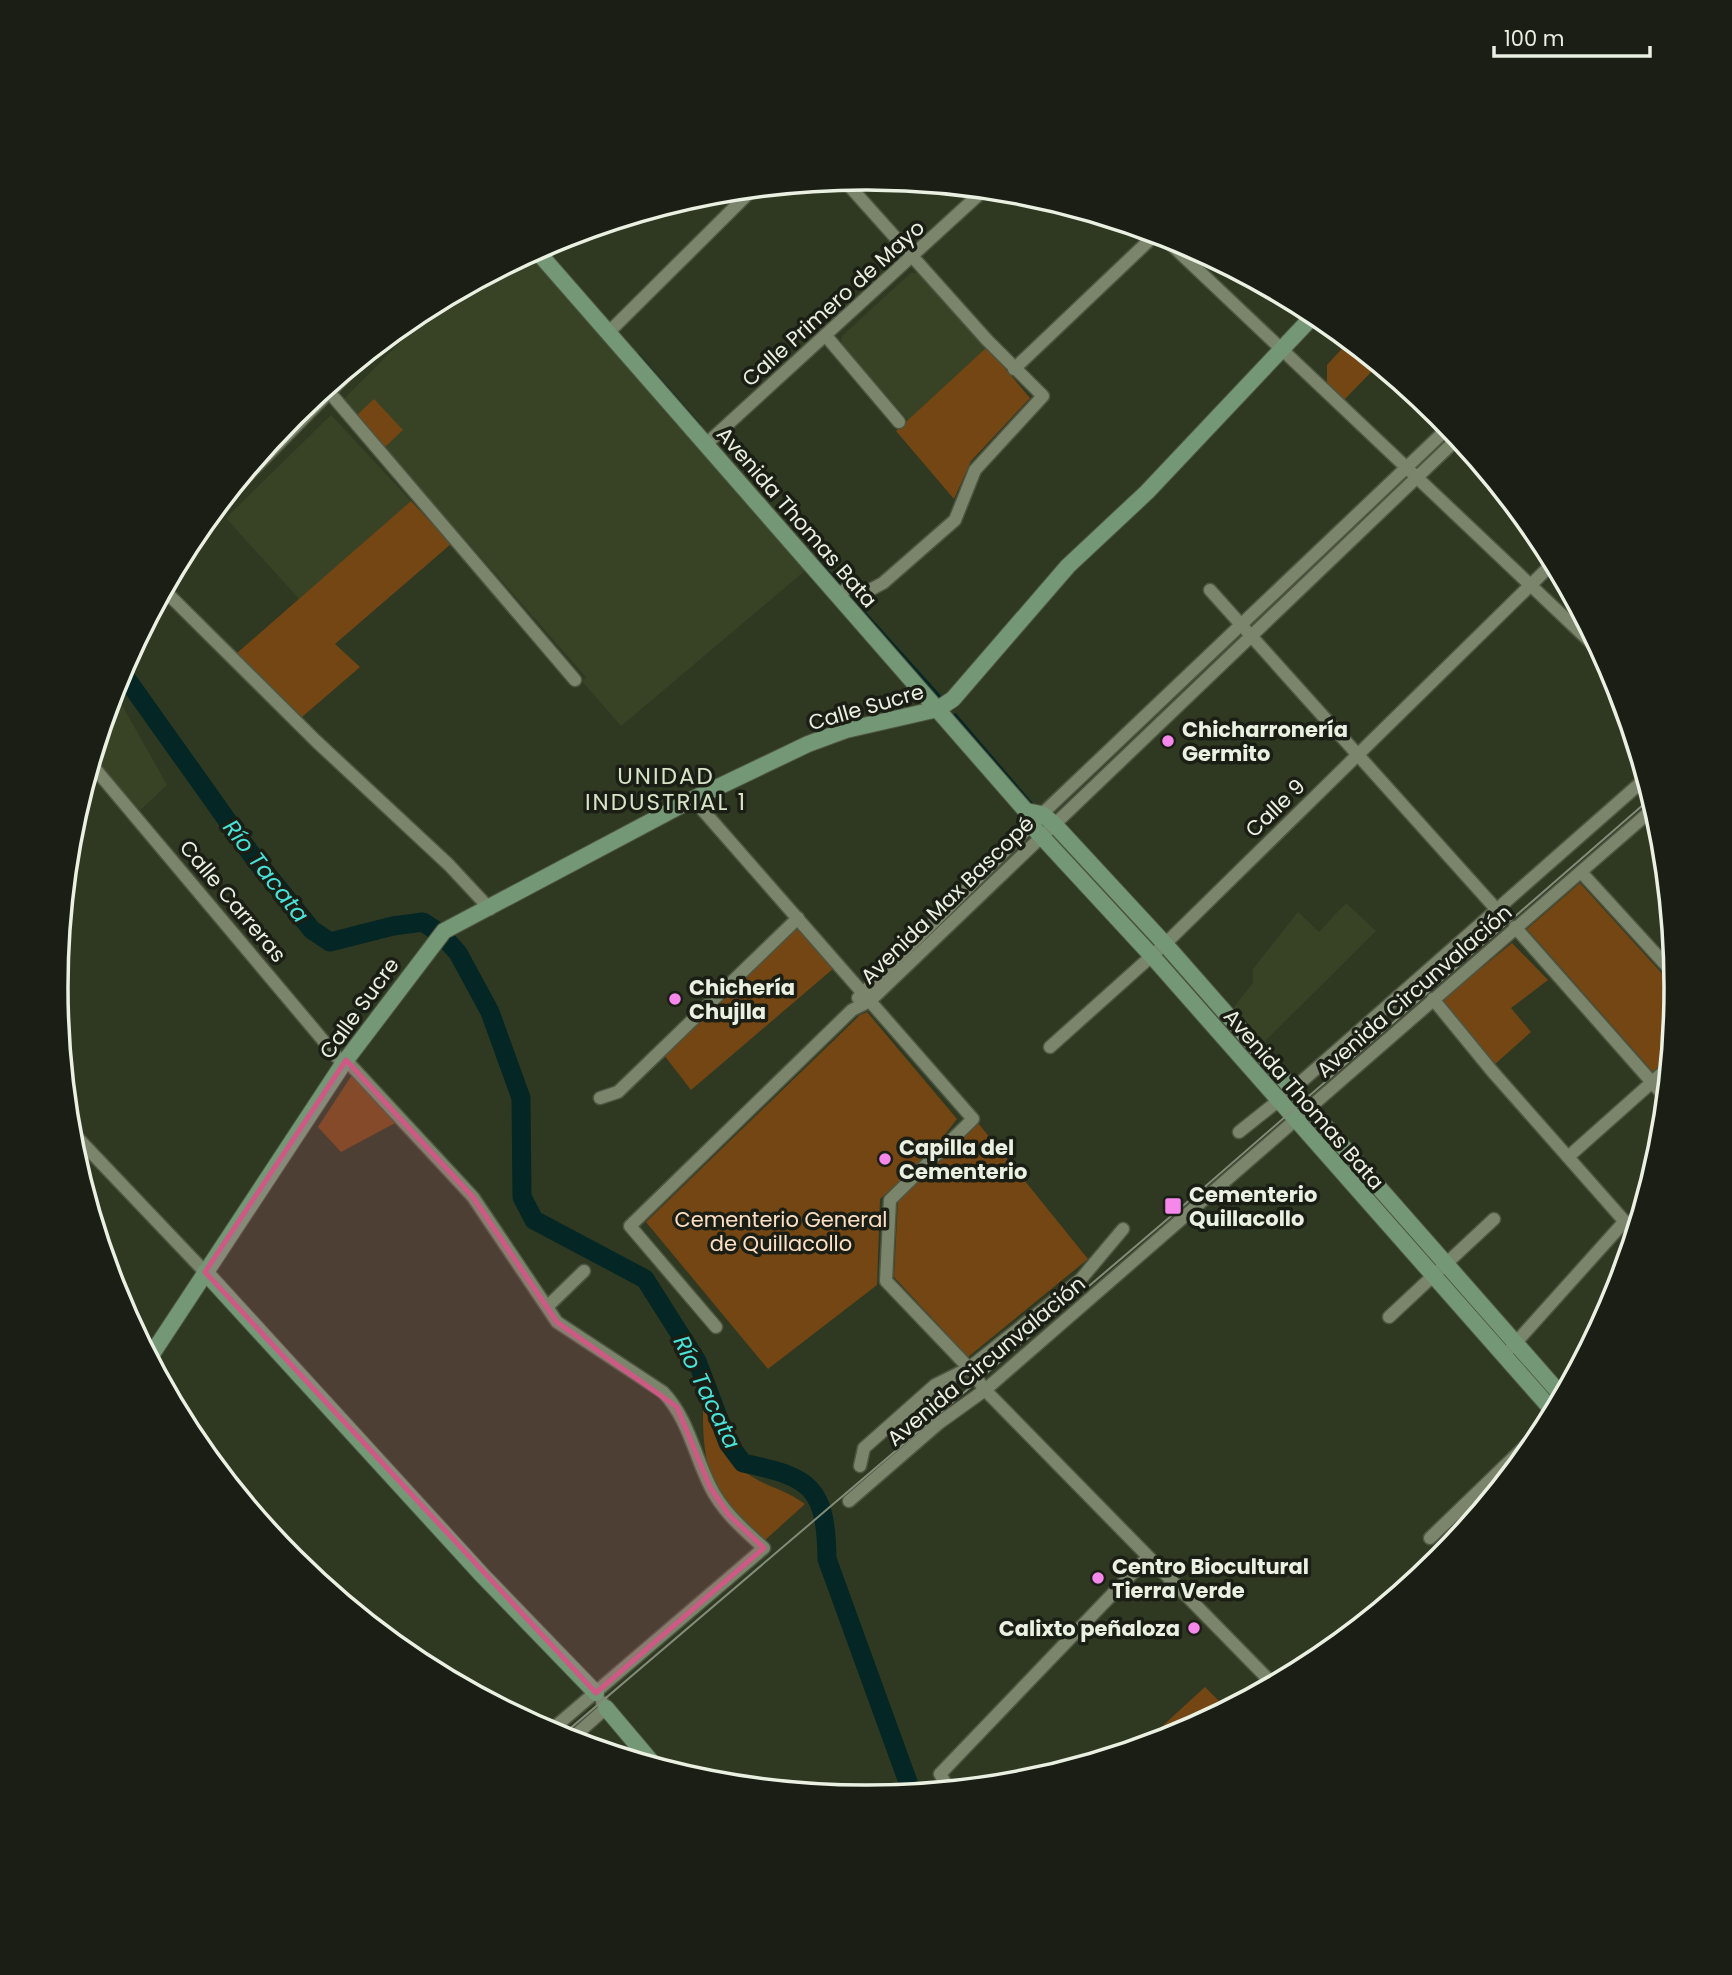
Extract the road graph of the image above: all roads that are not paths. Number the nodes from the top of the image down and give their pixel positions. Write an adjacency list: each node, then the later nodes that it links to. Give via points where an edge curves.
1 (853, 190): 6 (street)
2 (976, 198): 6 (street, Calle Primero de Mayo)
3 (742, 200): 9 (street)
4 (1150, 242): 12 (street)
5 (1181, 255): 11 (street)
6 (914, 256): 10 (street, Calle Primero de Mayo); 12 (street)
7 (543, 258): 9 (main road, Avenida Thomas Bata)
8 (1307, 323): 11 (main road, Calle Sucre)
9 (608, 333): 16 (main road, Avenida Thomas Bata)
10 (826, 336): 14 (street); 16 (street, Calle Primero de Mayo)
11 (1282, 349): 18 (street); 28 (main road, Calle Sucre, via 1147,492 1068,566 953,699)
12 (1014, 369): 23 (street, via 1043,396 975,470 955,520 883,583 868,591 850,586)
13 (332, 395): 27 (street)
14 (899, 422)
15 (1441, 435): 18 (street, Avenida Max Bascopé)
16 (705, 445): 23 (main road, Avenida Thomas Bata)
17 (1450, 445): 19 (street, Avenida Max Bascopé)
18 (1408, 467): 19 (street); 26 (street, Avenida Max Bascopé)
19 (1418, 476): 21 (street); 26 (street, Avenida Max Bascopé)
20 (1546, 571): 21 (street, Calle 9)
21 (1531, 584): 25 (street); 29 (street, Calle 9)
22 (1210, 590): 26 (street)
23 (839, 595): 28 (main road, Avenida Thomas Bata)
24 (171, 597): 36 (street)
25 (1578, 630)
26 (1247, 632): 29 (street); 34 (street, Avenida Max Bascopé)
27 (575, 680)
28 (938, 709): 32 (main road, Calle Sucre, via 846,730); 34 (main road, Avenida Thomas Bata)
29 (1358, 754): 37 (street); 40 (street, Calle 9)
30 (98, 772): 46 (street, Calle Carreras)
31 (1638, 785): 37 (street, Avenida Circunvalación)
32 (693, 799): 36 (main road, Calle Sucre); 38 (street)
33 (1645, 816): 35 (street, Avenida Circunvalación)
34 (1039, 822): 40 (main road, Avenida Thomas Bata); 41 (main road, Avenida Thomas Bata); 43 (street, Avenida Max Bascopé)
35 (1581, 872): 39 (street, Avenida Circunvalación); 42 (street)
36 (490, 909): 46 (main road, Calle Sucre, via 439,935)
37 (1497, 909): 49 (street, Avenida Circunvalación)
38 (797, 918): 43 (street); 51 (street, via 618,1093)
39 (1515, 927): 44 (street, Avenida Circunvalación); 48 (street)
40 (1164, 944): 41 (street, Calle 9); 49 (main road, Avenida Thomas Bata)
41 (1152, 956): 45 (street, Calle 9); 52 (main road, Avenida Thomas Bata)
42 (1663, 962)
43 (866, 996): 68 (street, Avenida Max Bascopé, via 630,1226); 72 (street, via 973,1119 890,1200 886,1281)
44 (1433, 999): 53 (street, Avenida Circunvalación); 57 (street)
45 (1050, 1047)
46 (345, 1062): 64 (main road, Calle Sucre); 66 (street, Calle Carreras, via 473,1197)
47 (1658, 1077): 48 (street)
48 (1652, 1083): 50 (street); 57 (street)
49 (1293, 1089): 52 (street, Avenida Circunvalación); 53 (main road, Avenida Thomas Bata)
50 (1657, 1089)
51 (600, 1098)
52 (1278, 1102): 54 (main road, Avenida Thomas Bata); 55 (street, Avenida Circunvalación)
53 (1309, 1109): 54 (street, Avenida Circunvalación); 62 (main road, Avenida Thomas Bata)
54 (1295, 1122): 65 (main road, Avenida Thomas Bata); 74 (street, Avenida Circunvalación)
55 (1239, 1132)
56 (84, 1145): 64 (street)
57 (1568, 1157): 59 (street)
58 (1494, 1219): 62 (street)
59 (1625, 1221): 60 (street); 69 (street)
60 (1627, 1224)
61 (1123, 1229): 72 (street, Avenida Circunvalación, via 1081,1279)
62 (1444, 1264): 65 (street); 69 (main road, Avenida Thomas Bata)
63 (584, 1271): 66 (street)
64 (205, 1272): 70 (main road, Calle Sucre); 82 (main road)
65 (1431, 1275): 67 (street); 71 (main road, Avenida Thomas Bata)
66 (548, 1306): 82 (street, Calle Carreras, via 557,1322 663,1392 677,1407 710,1487 729,1516 764,1548)
67 (1389, 1317)
68 (716, 1327)
69 (1515, 1344): 71 (street); 73 (main road, Avenida Thomas Bata)
70 (155, 1349)
71 (1503, 1357): 75 (main road, Avenida Thomas Bata)
72 (969, 1368): 74 (street); 76 (street, Avenida Circunvalación, via 935,1385 884,1430 864,1448)
73 (1556, 1388)
74 (985, 1390): 78 (street, Avenida Circunvalación, via 939,1423); 80 (street)
75 (1546, 1404)
76 (860, 1466)
77 (1503, 1468): 79 (street)
78 (849, 1501)
79 (1430, 1538)
80 (1147, 1558): 81 (street); 87 (street, via 940,1774)
81 (1266, 1677)
82 (596, 1693): 83 (street); 84 (street)
83 (606, 1708): 85 (street); 86 (main road)
84 (559, 1724)
85 (579, 1732)
86 (644, 1753)
87 (944, 1781)

